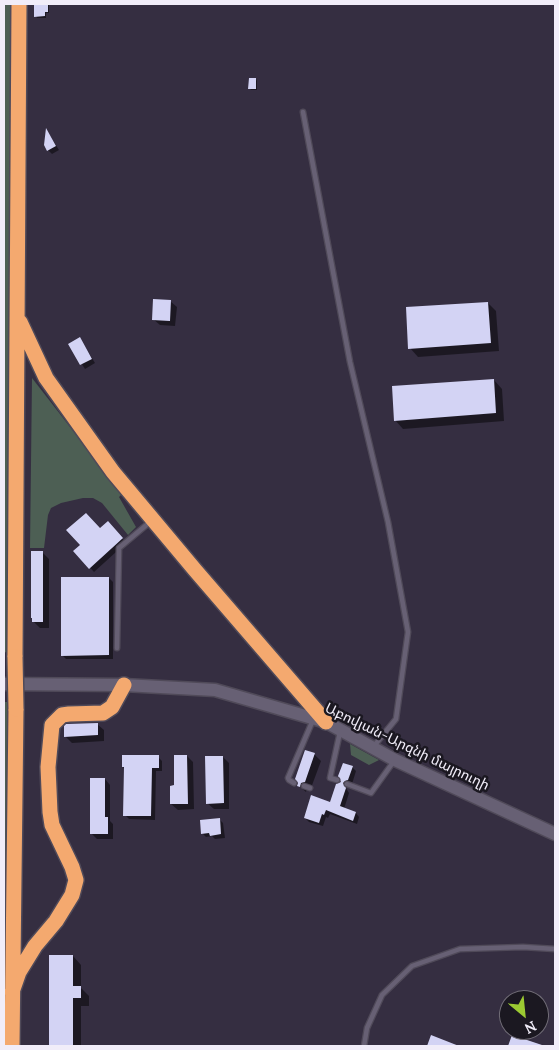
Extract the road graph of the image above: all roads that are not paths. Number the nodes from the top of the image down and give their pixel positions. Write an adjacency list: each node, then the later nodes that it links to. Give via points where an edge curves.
1 (19, 4): 3 (highway)
2 (303, 112): 10 (lane, via 350,362 388,522 408,632 396,719)
3 (18, 317): 4 (highway, via 46,378 113,472); 17 (highway, bridge)
4 (153, 520): 5 (lane, via 119,548); 8 (highway)
5 (118, 648)
6 (4, 684): 7 (main road, Աբովյան-Արզնի մայրուղի)
7 (124, 684): 8 (main road, Աբովյան-Արզնի մայրուղի, via 215,690); 17 (highway, via 112,707 103,713 62,715 52,725 48,767 52,825 76,880 72,896 35,946 19,972)
8 (320, 720): 9 (main road, Աբովյան-Արզնի մայրուղի); 13 (lane, via 288,778)
9 (340, 729): 10 (main road, Աբովյան-Արզնի մայրուղի); 12 (lane, via 330,778)
10 (374, 747): 11 (main road, Աբովյան-Արզնի մայրուղի)
11 (395, 760): 14 (lane, via 371,793); 15 (main road, Աբովյան-Արզնի մայրուղի)
12 (337, 780)
13 (294, 783)
14 (347, 784)
15 (555, 834)
16 (555, 950): 19 (lane, via 460,949 412,966 382,995 367,1028)
17 (12, 992): 18 (highway)
18 (12, 1046)
19 (364, 1046)

